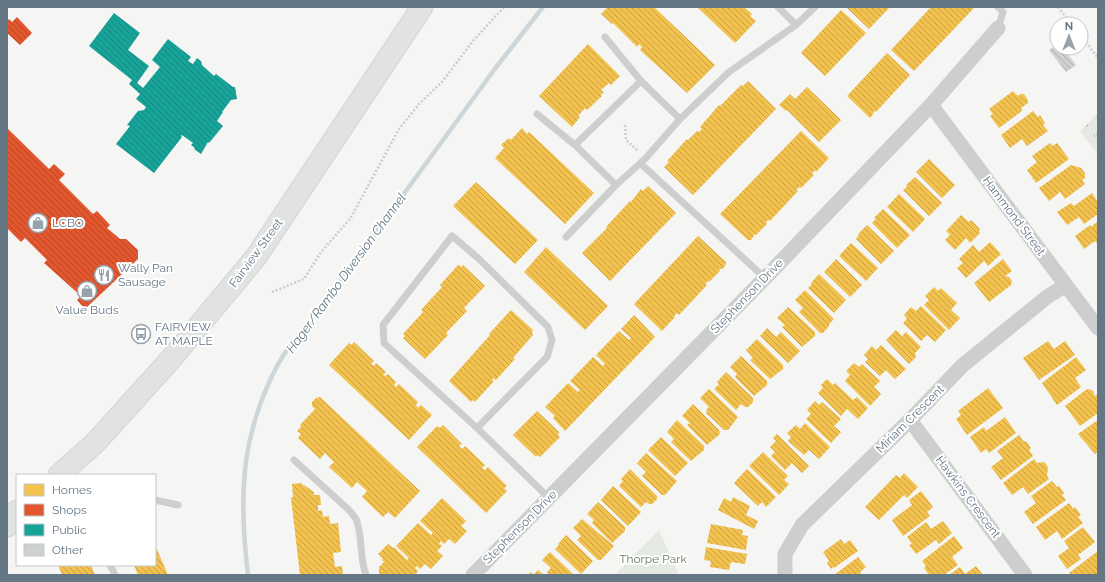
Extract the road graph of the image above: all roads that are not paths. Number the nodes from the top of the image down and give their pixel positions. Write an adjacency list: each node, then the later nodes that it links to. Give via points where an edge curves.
1 (422, 7): 22 (main road, Fairview Street, via 256,257 171,359 94,444)
2 (778, 7): 5 (lane)
3 (815, 7): 5 (lane)
4 (998, 7): 6 (lane, Stephenson Drive, via 1003,12)
5 (796, 25): 11 (lane, via 729,72)
6 (998, 28): 9 (street, Stephenson Drive)
7 (605, 37): 8 (lane)
8 (642, 81): 11 (lane); 12 (lane)
9 (931, 105): 16 (street, Stephenson Drive); 17 (street, Hammond Street)
10 (537, 114): 12 (lane)
11 (680, 119): 13 (lane)
12 (575, 145): 14 (lane)
13 (643, 161): 14 (lane); 16 (lane)
14 (616, 185): 15 (lane)
15 (566, 237)
16 (765, 278): 23 (street, Stephenson Drive)
17 (1066, 285): 18 (street, Hammond Street); 19 (street, Miriam Crescent, via 1047,297 962,365)
18 (1098, 328)
19 (910, 420): 32 (street, Miriam Crescent, via 802,525 784,554); 33 (street, Hawkins Crescent)
20 (478, 428): 20 (lane, via 547,357 552,340 548,328 478,258 452,236 383,325 384,343); 23 (lane)
21 (294, 460): 30 (lane, via 356,518 362,565)
22 (60, 474)
23 (549, 498): 31 (street, Stephenson Drive)
24 (156, 500): 25 (lane)
25 (178, 506)
26 (16, 512): 27 (main road)
27 (7, 526)
28 (110, 566): 29 (lane)
29 (115, 575)
30 (366, 575)
31 (473, 575)
32 (785, 575)
33 (1026, 575)

